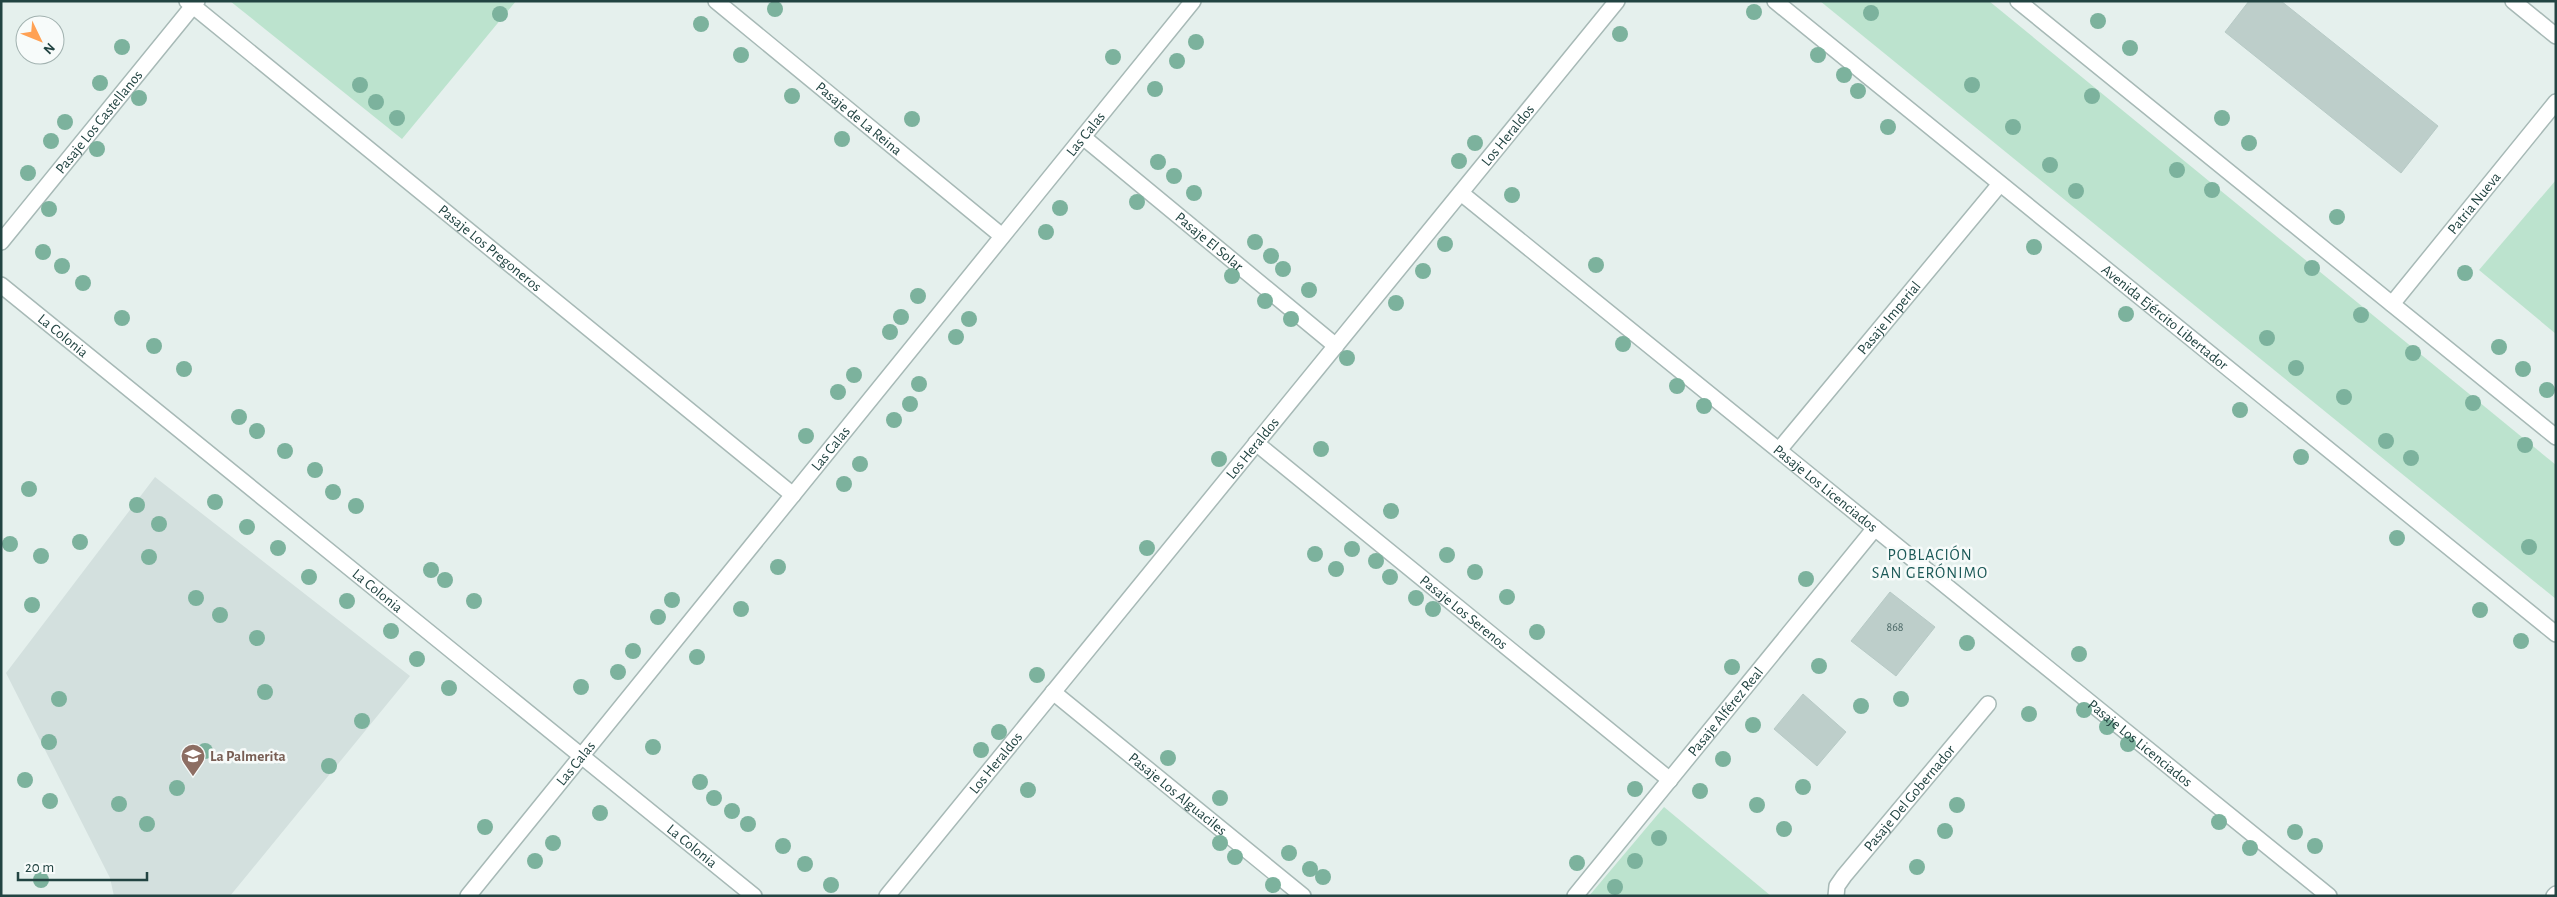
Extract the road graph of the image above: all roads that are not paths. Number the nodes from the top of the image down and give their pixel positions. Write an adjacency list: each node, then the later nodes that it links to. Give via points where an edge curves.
1 (716, 1): 13 (street, Pasaje de La Reina)
2 (1193, 1): 10 (street, Las Calas)
3 (1617, 1): 12 (street, Los Heraldos)
4 (1775, 1): 11 (street, Avenida Ejército Libertador)
5 (2018, 1): 16 (street)
6 (2514, 1): 8 (street)
7 (192, 3): 14 (street, Pasaje Los Castellanos); 21 (street, Pasaje Los Pregoneros)
8 (2556, 36)
9 (2556, 102): 16 (street, Patria Nueva)
10 (1083, 137): 13 (street, Las Calas); 17 (street, Pasaje El Solar)
11 (2000, 184): 20 (street, Pasaje Imperial); 23 (street, Avenida Ejército Libertador)
12 (1461, 193): 17 (street, Los Heraldos); 20 (street, Pasaje Los Licenciados)
13 (1002, 236): 21 (street, Las Calas)
14 (1, 242)
15 (1, 285): 26 (street, La Colonia)
16 (2392, 304): 18 (street)
17 (1336, 346): 19 (street, Los Heraldos)
18 (2556, 437)
19 (1256, 443): 24 (street, Los Heraldos); 27 (street, Pasaje Los Serenos)
20 (1778, 450): 22 (street, Pasaje Los Licenciados)
21 (793, 495): 26 (street, Las Calas)
22 (1875, 528): 27 (street, Pasaje Alférez Real); 34 (street, Pasaje Los Licenciados)
23 (2556, 634)
24 (1053, 692): 30 (street, Los Heraldos); 31 (street, Pasaje Los Alguaciles)
25 (1988, 704): 33 (street, Pasaje Del Gobernador, via 1844,876 1837,886)
26 (582, 756): 28 (street, Las Calas); 29 (street, La Colonia)
27 (1670, 780): 32 (street, Pasaje Alférez Real)
28 (468, 896)
29 (754, 896)
30 (887, 896)
31 (1303, 896)
32 (1575, 896)
33 (1836, 896)
34 (2330, 896)

